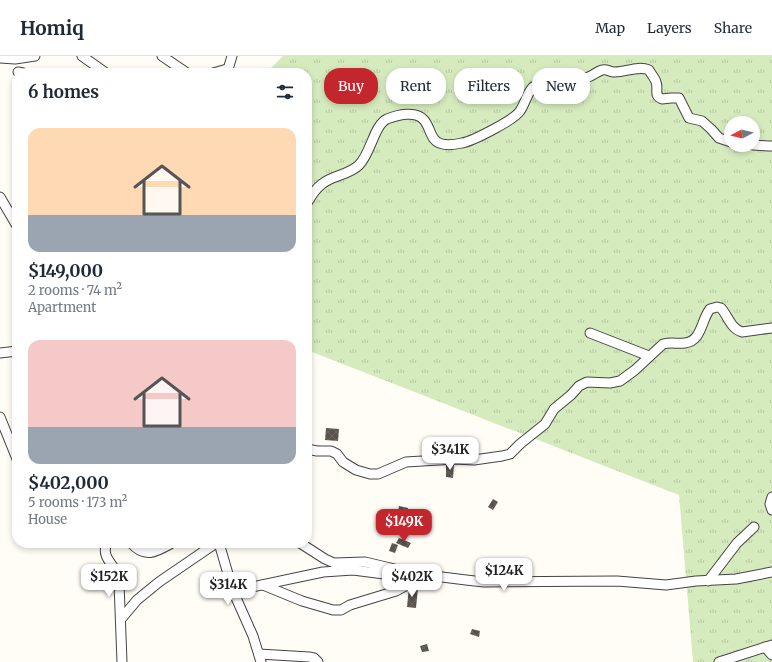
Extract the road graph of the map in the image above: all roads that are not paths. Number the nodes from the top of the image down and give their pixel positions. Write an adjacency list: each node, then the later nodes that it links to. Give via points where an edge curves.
1 (35, 56): 5 (street)
2 (82, 56): 7 (street)
3 (162, 56): 8 (street)
4 (232, 56): 9 (street)
5 (20, 57): 6 (street)
6 (0, 58)
7 (99, 68)
8 (180, 68)
9 (228, 68)
10 (724, 140): 13 (street, via 702,121 689,118 679,98 662,100 657,97 656,81 649,70 607,70 586,78 566,76 540,83 532,88 520,112 512,119 462,144 445,145 436,141 420,116 405,114 387,119 380,125 359,165 322,183)
11 (760, 145): 12 (street)
12 (772, 146)
13 (312, 195)
14 (0, 197): 15 (street)
15 (12, 217)
16 (772, 328): 20 (street, via 742,332 734,328 721,308 712,308 692,340 687,343 668,342)
17 (590, 333): 20 (street)
18 (12, 352): 19 (street)
19 (0, 353)
20 (649, 356): 23 (street, via 620,381 586,382 579,386 554,409 545,424 510,454 474,460 406,462 378,474 370,474 356,470 331,451)
21 (0, 417): 22 (street)
22 (12, 446)
23 (312, 450)
24 (772, 497): 25 (street)
25 (772, 510)
26 (754, 527): 36 (street, via 733,548)
27 (106, 548): 39 (street, via 106,556 117,574 119,583)
28 (135, 548): 29 (street, via 150,553)
29 (163, 548)
30 (210, 548): 39 (street, via 159,582 137,600)
31 (219, 548): 38 (street)
32 (308, 548): 35 (street, via 334,563 365,562)
33 (772, 572): 36 (street)
34 (424, 576): 35 (street); 37 (street, via 353,570 323,572); 37 (street, via 396,591 340,610 302,602)
35 (434, 576): 36 (street, via 484,582 617,581 666,585)
36 (708, 581)
37 (263, 585): 38 (street)
38 (233, 591): 42 (street)
39 (121, 619): 43 (street)
40 (768, 646): 41 (street); 45 (street)
41 (772, 655)
42 (260, 658): 44 (street, via 309,657)
43 (122, 662)
44 (318, 662)
45 (719, 662)

